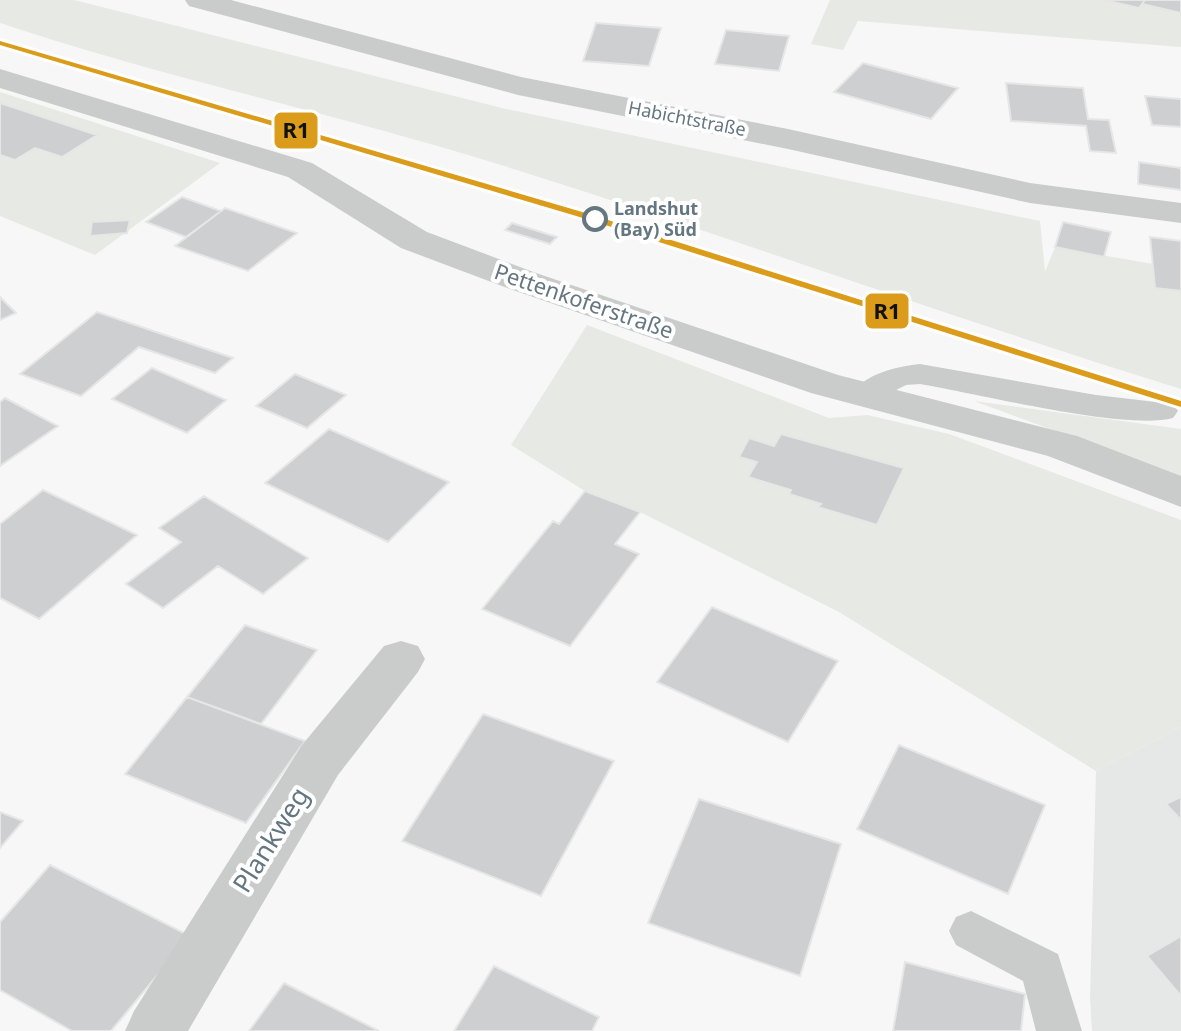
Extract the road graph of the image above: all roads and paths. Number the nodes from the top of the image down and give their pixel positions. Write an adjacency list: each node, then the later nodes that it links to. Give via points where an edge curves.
1 (199, 0): 3 (street, Habichtstraße, via 518,86 1030,193)
2 (0, 78): 4 (street, Pettenkoferstraße, via 300,170 414,240)
3 (1181, 213)
4 (867, 395): 5 (lane, via 899,376 920,374 1096,405); 6 (street, Pettenkoferstraße, via 1062,446)
5 (1162, 411)
6 (1181, 492)
7 (401, 659): 9 (street, Plankweg, via 320,760)
8 (971, 931): 10 (lane, via 1042,968)
9 (155, 1031)
10 (1059, 1031)

